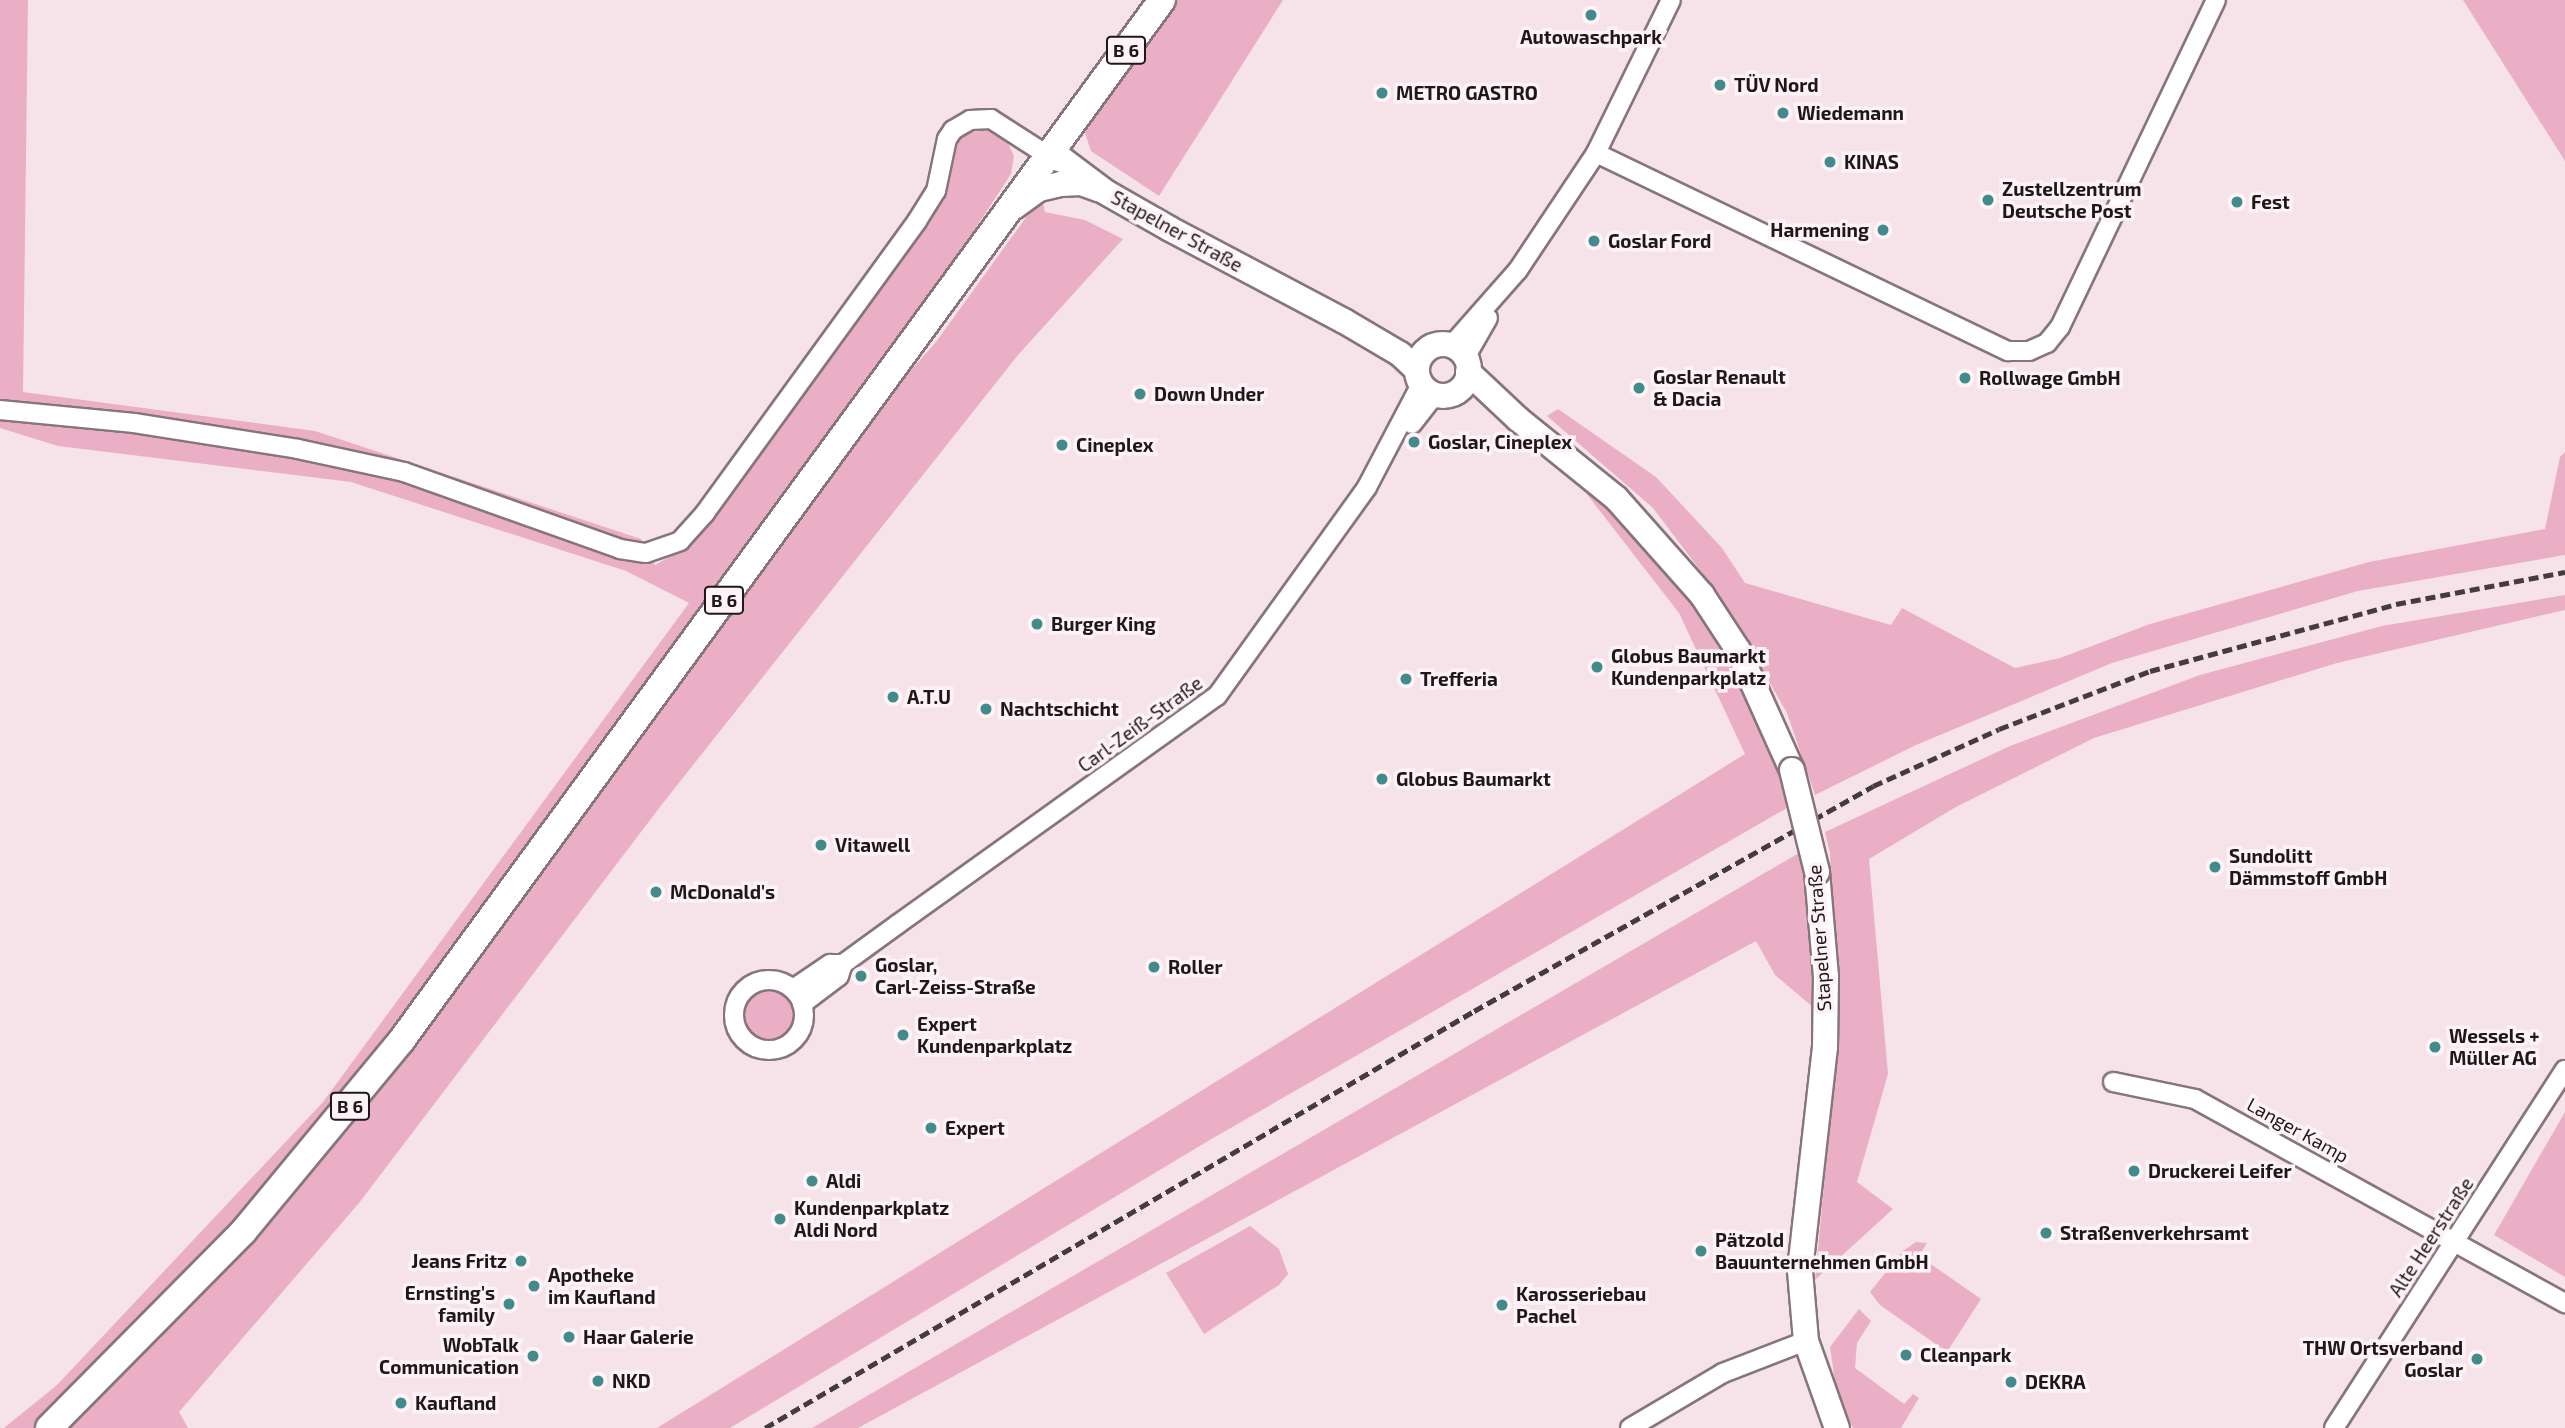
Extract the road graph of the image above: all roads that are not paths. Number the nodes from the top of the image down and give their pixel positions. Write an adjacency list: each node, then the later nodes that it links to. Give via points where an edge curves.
1 (1162, 0): 5 (main road, B 6)
2 (1671, 0): 4 (street, Carl-Zeiß-Straße)
3 (2216, 0): 4 (street, via 2060,327 2047,342 2029,351 2008,351)
4 (1596, 153): 9 (street, Carl-Zeiß-Straße)
5 (1050, 157): 6 (street); 7 (street, Stapelner Straße, via 1063,160); 8 (main road, B 6); 10 (street, via 991,119 971,120 953,130 936,191 917,221 738,468 693,529 680,541 646,553 620,549 404,472 298,449 135,423)
6 (1082, 183): 7 (street); 8 (street, via 1039,189)
7 (1107, 193): 9 (street, Stapelner Straße)
8 (1011, 210): 17 (main road, B 6, via 501,908 337,1122 243,1232)
9 (1443, 370): 11 (street, Carl-Zeiß-Straße, via 1207,705 843,964 830,964); 16 (street, Stapelner Straße, bridge, via 1518,419 1616,498 1702,595 1738,650 1791,769 1817,872 1826,976 1825,1047 1800,1271)
10 (0, 410)
11 (797, 996)
12 (2565, 1070): 14 (street, Alte Heerstraße)
13 (2113, 1082): 14 (street, Langer Kamp, via 2195,1099)
14 (2451, 1244): 15 (street, Langer Kamp); 20 (street, Alte Heerstraße)
15 (2565, 1303)
16 (1806, 1341): 18 (street, via 1723,1373); 19 (street, Stapelner Straße)
17 (49, 1428)
18 (1630, 1428)
19 (1837, 1428)
20 (2334, 1428)

